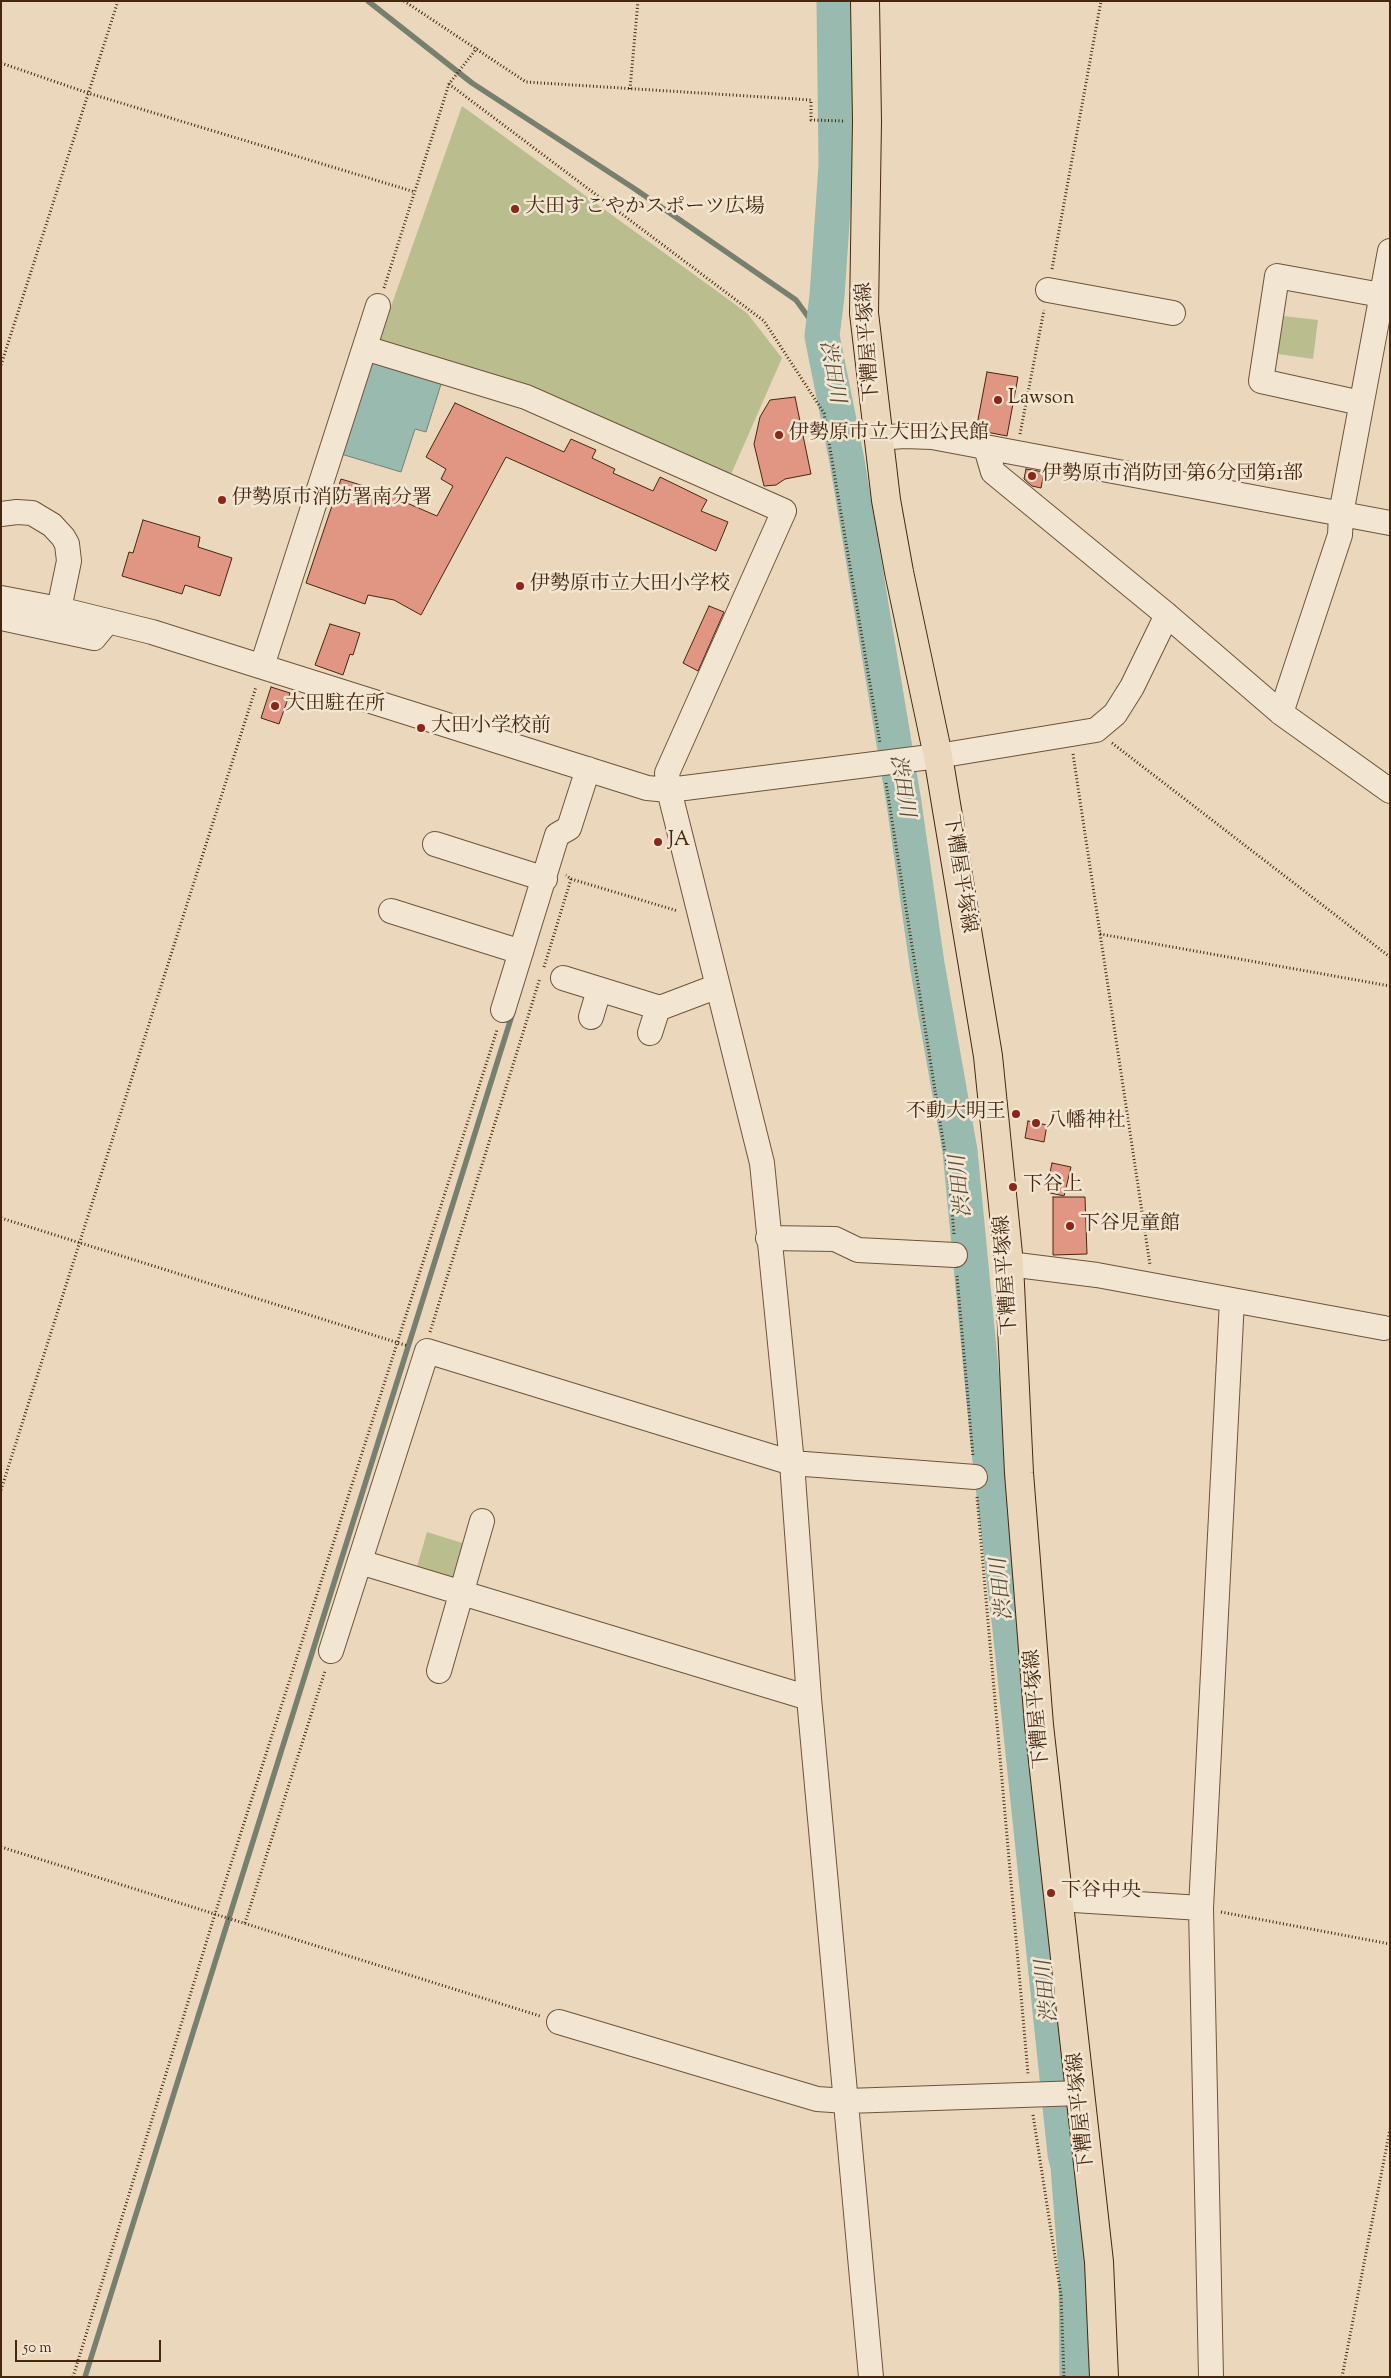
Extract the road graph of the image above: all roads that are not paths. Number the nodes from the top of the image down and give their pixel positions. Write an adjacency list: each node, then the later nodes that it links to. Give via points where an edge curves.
1 (866, 1): 9 (main road, 下糟屋平塚線, via 868,121 864,313)
2 (1390, 251): 4 (street)
3 (1048, 290): 6 (street)
4 (1381, 295): 8 (street); 8 (street, via 1277,276 1261,381)
5 (378, 306): 7 (street)
6 (1173, 313)
7 (365, 348): 19 (street); 23 (street, via 526,397 784,511 667,773)
8 (1361, 403): 12 (street)
9 (878, 438): 10 (street, via 932,438); 21 (main road, 下糟屋平塚線)
10 (986, 448): 12 (street); 16 (street, via 993,472)
11 (1, 514): 15 (street, via 32,513 52,525 63,537 69,561)
12 (1341, 514): 13 (street); 20 (street, via 1340,535)
13 (1390, 523)
14 (1, 598): 15 (street)
15 (58, 609): 18 (street)
16 (1167, 615): 20 (street); 21 (street, via 1132,687 1115,714 1096,730)
17 (1, 618): 18 (street, via 94,638)
18 (108, 621): 19 (street)
19 (262, 666): 22 (street)
20 (1280, 713): 24 (street)
21 (928, 758): 23 (street); 38 (main road, 下糟屋平塚線, via 988,1056)
22 (588, 770): 23 (street, via 647,788); 26 (street, via 569,828 557,835)
23 (669, 790): 30 (street)
24 (1390, 791)
25 (435, 844): 26 (street)
26 (546, 874): 28 (street)
27 (391, 911): 28 (street)
28 (521, 952): 33 (street)
29 (562, 978): 31 (street)
30 (718, 986): 32 (street); 36 (street, via 762,1163)
31 (599, 990): 32 (street); 34 (street)
32 (658, 1008): 35 (street)
33 (503, 1010)
34 (591, 1017)
35 (650, 1033)
36 (768, 1238): 37 (street, via 835,1239 858,1250); 41 (street)
37 (955, 1255)
38 (1009, 1264): 39 (street); 49 (main road, 下糟屋平塚線, via 1019,1473 1039,1725)
39 (1232, 1300): 40 (street); 50 (street)
40 (1384, 1328)
41 (792, 1463): 42 (street); 44 (street, via 427,1351); 48 (street)
42 (975, 1477)
43 (482, 1521): 45 (street)
44 (360, 1562): 45 (street); 46 (street)
45 (463, 1592): 47 (street); 48 (street)
46 (332, 1651)
47 (439, 1671)
48 (809, 1698): 53 (street)
49 (1058, 1899): 50 (street); 52 (main road, 下糟屋平塚線)
50 (1201, 1908): 56 (street)
51 (558, 2022): 53 (street, via 817,2099)
52 (1081, 2093): 53 (street); 55 (main road, 下糟屋平塚線, via 1099,2262)
53 (847, 2101): 54 (street)
54 (871, 2377)
55 (1104, 2377)
56 (1211, 2377)

